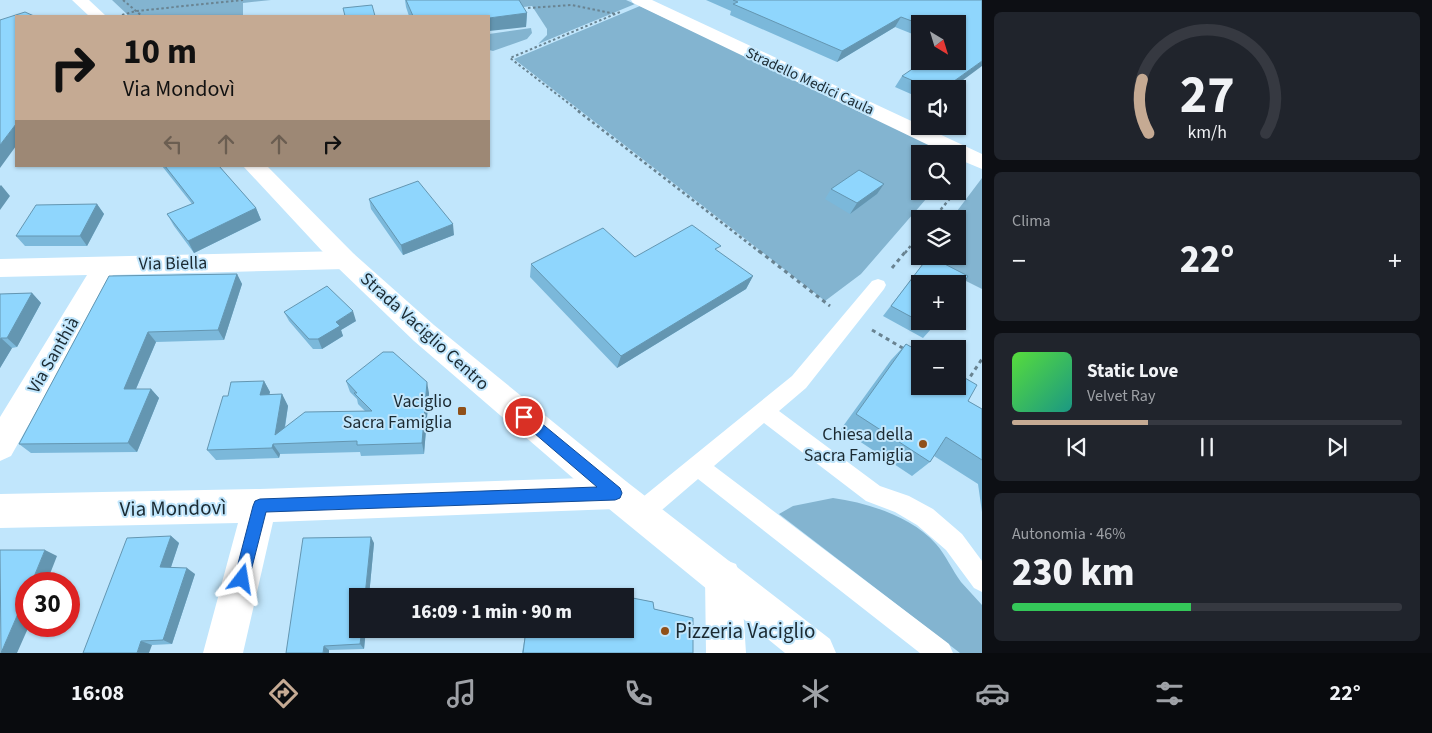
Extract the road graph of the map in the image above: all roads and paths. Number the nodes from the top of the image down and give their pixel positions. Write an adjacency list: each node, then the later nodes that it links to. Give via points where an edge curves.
1 (80, 0): 8 (street)
2 (123, 0): 6 (path)
3 (243, 0): 6 (path)
4 (641, 1): 7 (path); 11 (street, Stradello Medici Caula)
5 (528, 8): 7 (path, via 572,5)
6 (136, 11): 9 (path); 10 (path)
7 (616, 14): 20 (path, via 510,58)
8 (97, 15)
9 (122, 15)
10 (141, 15)
11 (982, 162)
12 (255, 167): 16 (street, Strada Vaciglio Centro)
13 (949, 200): 14 (path)
14 (940, 210)
15 (911, 245): 19 (path)
16 (345, 260): 17 (street, Via Biella); 26 (street, Strada Vaciglio Centro, via 424,334)
17 (106, 265): 18 (street, Via Biella); 24 (street, Via Santhià)
18 (0, 268)
19 (878, 285): 23 (lane, via 799,382)
20 (824, 303)
21 (982, 359): 22 (path)
22 (966, 383)
23 (764, 411): 25 (lane); 31 (lane, via 874,494 901,503 925,517 954,542)
24 (0, 446)
25 (698, 466): 29 (lane); 35 (lane)
26 (615, 493): 27 (street, Via Mondovì); 29 (street, Strada Vaciglio Centro)
27 (260, 506): 28 (street, Via Mondovì); 32 (street)
28 (0, 512)
29 (641, 513): 30 (street, Strada Vaciglio Centro)
30 (723, 578): 33 (street); 34 (street, Strada Vaciglio Centro)
31 (982, 580)
32 (223, 653)
33 (726, 653)
34 (816, 653)
35 (940, 653)

